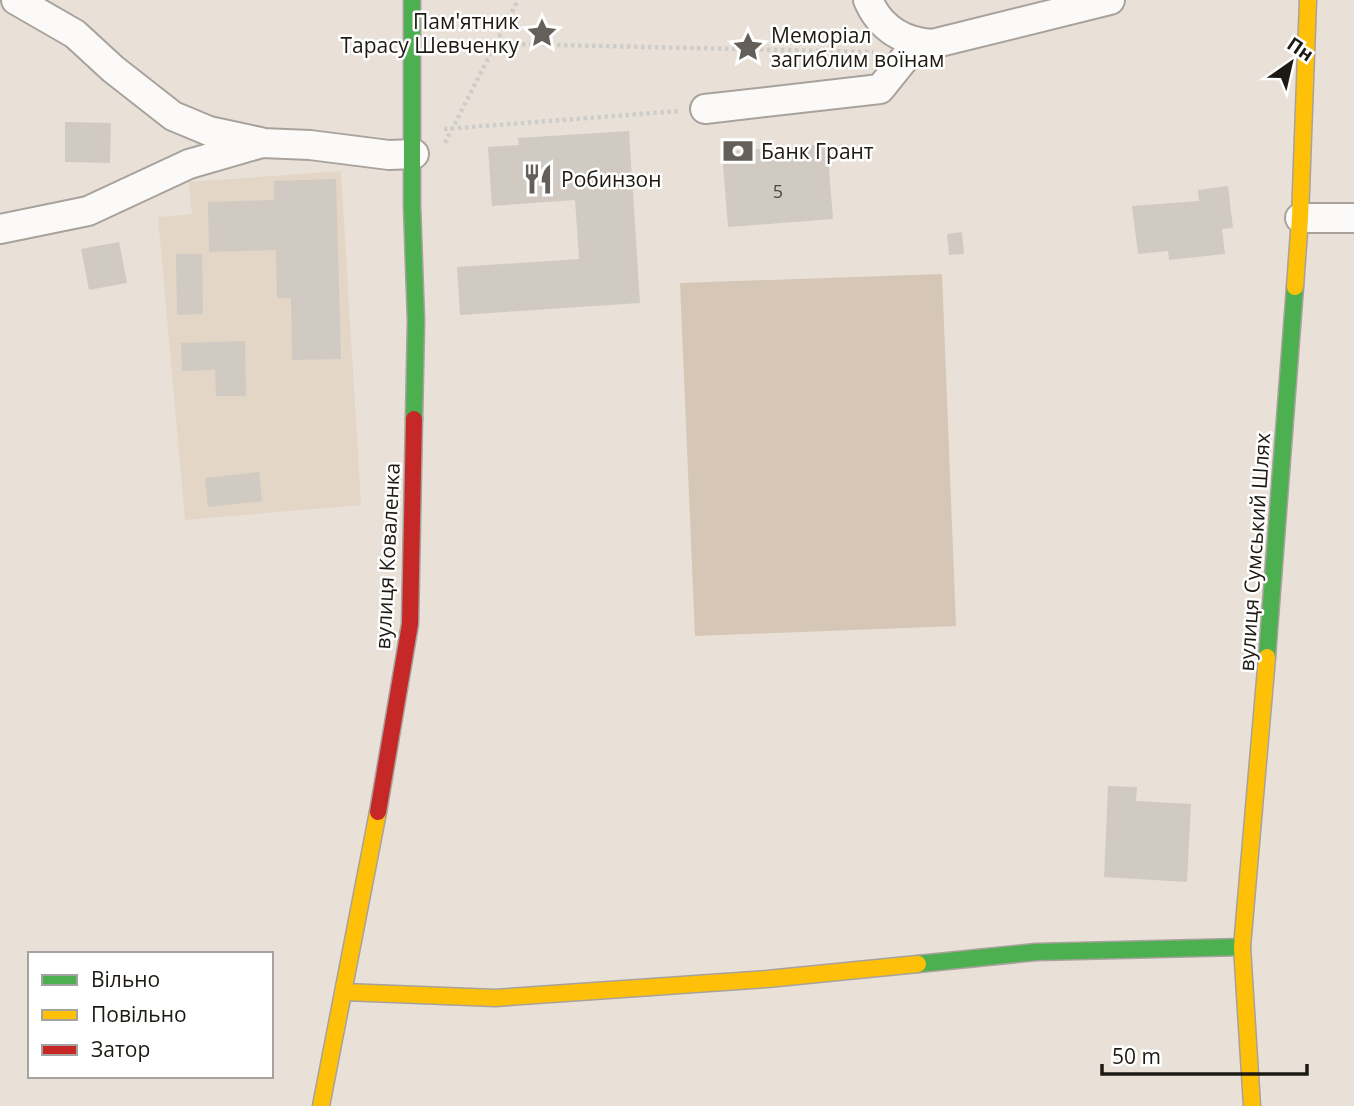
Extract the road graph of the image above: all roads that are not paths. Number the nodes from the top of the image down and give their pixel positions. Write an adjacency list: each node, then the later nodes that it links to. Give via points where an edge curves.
1 (16, 0): 8 (street, via 75,34 173,116 209,131)
2 (412, 0): 9 (street, вулиця Коваленка)
3 (1110, 0): 6 (street, via 948,42)
4 (1308, 0): 10 (street, вулиця Сумський Шлях)
5 (863, 2): 6 (street, via 889,29)
6 (917, 43): 7 (street, via 880,89)
7 (705, 109)
8 (262, 143): 9 (street, via 389,155); 12 (street, via 189,164 88,211)
9 (423, 144): 14 (street, вулиця Коваленка, via 412,206 416,321 410,624)
10 (1300, 218): 11 (street); 13 (street, вулиця Сумський Шлях)
11 (1354, 218)
12 (0, 229)
13 (1242, 947): 14 (street, via 1036,952 767,979 495,998); 16 (street, вулиця Сумський Шлях)
14 (344, 992): 15 (street, вулиця Коваленка)
15 (321, 1106)
16 (1252, 1106)

